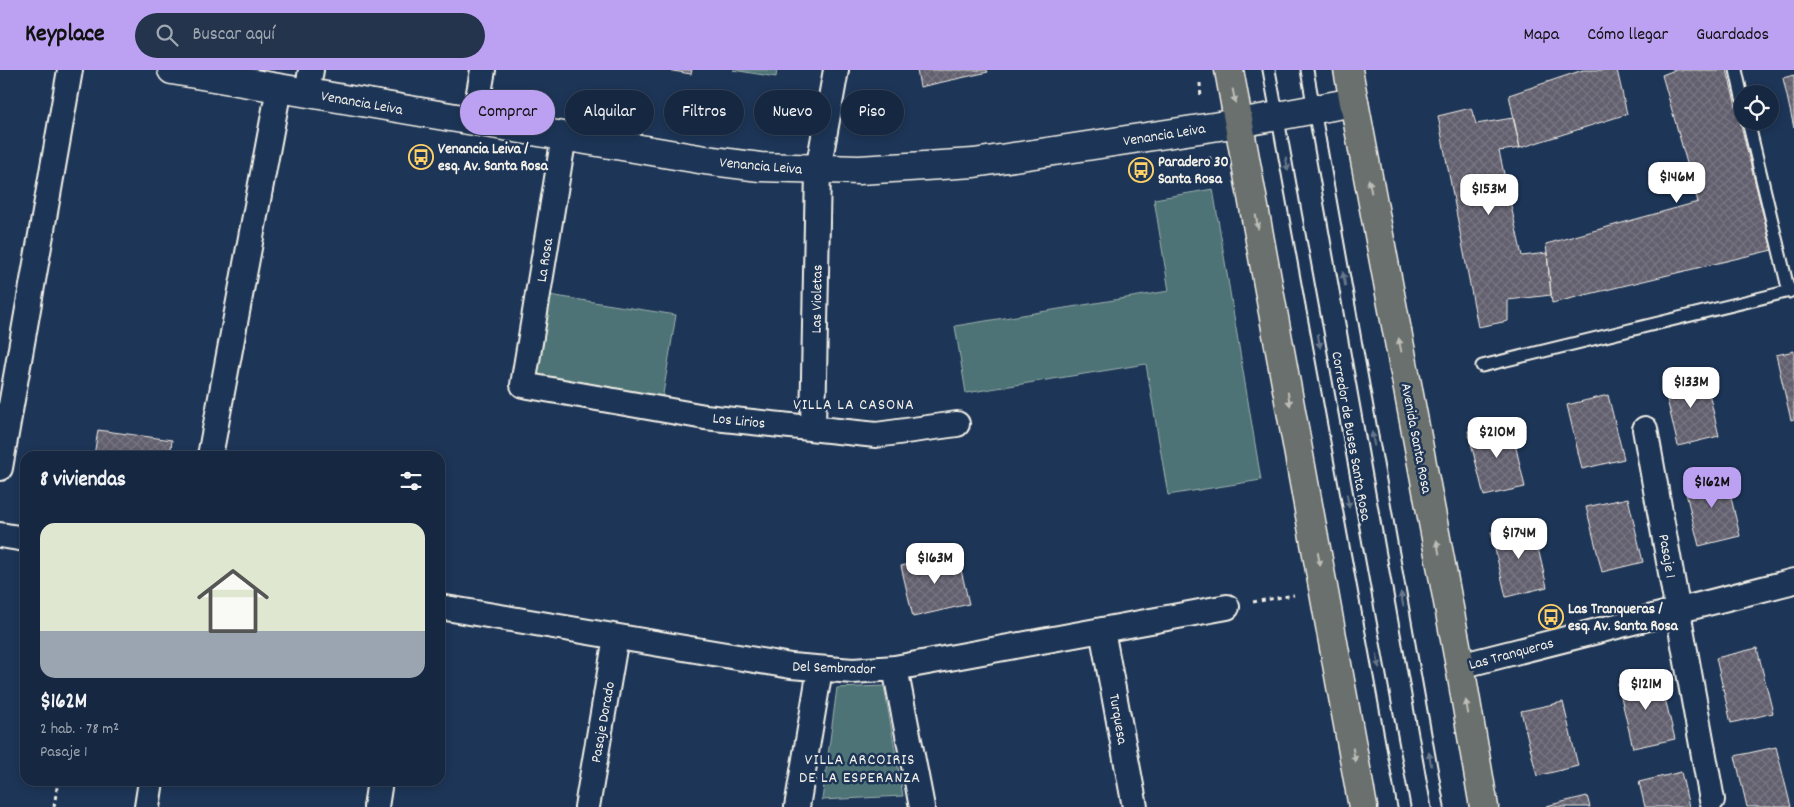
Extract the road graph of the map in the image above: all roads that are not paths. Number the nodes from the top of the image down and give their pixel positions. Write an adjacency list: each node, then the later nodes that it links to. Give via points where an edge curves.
1 (70, 70): 30 (street)
2 (172, 70): 12 (street, Venancia Leiva)
3 (483, 70): 13 (street)
4 (836, 70): 22 (street, Las Violetas)
5 (1229, 70): 18 (main road, one-way to 18)
6 (1269, 70): 16 (lane, Corredor de Buses Santa Rosa)
7 (1306, 70): 15 (lane, Corredor de Buses Santa Rosa)
8 (1348, 70): 14 (main road, Avenida Santa Rosa)
9 (1736, 70): 11 (lane)
10 (309, 81): 12 (street, Venancia Leiva); 17 (street, Venancia Leiva)
11 (1739, 85)
12 (279, 88): 29 (street)
13 (479, 90)
14 (1354, 102): 15 (street, Venancia Leiva); 39 (main road, Avenida Santa Rosa, one-way to 14)
15 (1314, 109): 16 (street, Venancia Leiva); 53 (lane, Corredor de Buses Santa Rosa, one-way to 15)
16 (1278, 116): 18 (street, Venancia Leiva); 52 (lane, Corredor de Buses Santa Rosa, one-way to 52)
17 (460, 118)
18 (1239, 123): 22 (street, Venancia Leiva, via 974,163); 51 (main road, one-way to 51)
19 (1750, 130): 23 (lane)
20 (555, 134): 21 (street, Venancia Leiva)
21 (564, 136): 22 (street, Venancia Leiva, via 760,168); 25 (street, La Rosa)
22 (818, 170): 27 (street, Las Violetas)
23 (1791, 291): 24 (lane)
24 (1482, 366)
25 (523, 384): 27 (street, Los Lirios, via 705,417)
26 (957, 424): 27 (street, Los Lirios, via 876,435)
27 (813, 428)
28 (1645, 429): 36 (street, Pasaje 1)
29 (211, 451)
30 (0, 468)
31 (0, 535): 32 (street)
32 (20, 538)
33 (1794, 580): 36 (street, Las Tranqueras)
34 (1227, 607): 37 (street, Del Sembrador)
35 (445, 608): 38 (street, Del Sembrador)
36 (1678, 610): 39 (street, Las Tranqueras); 44 (street, Pasaje 1)
37 (1102, 630): 40 (street, Del Sembrador); 50 (street, Turquesa)
38 (616, 637): 41 (street, Del Sembrador); 47 (street, Pasaje Dorado)
39 (1460, 666): 54 (main road, Avenida Santa Rosa, one-way to 39)
40 (895, 668): 41 (street, Del Sembrador); 49 (street)
41 (820, 669): 48 (street)
42 (150, 786): 45 (street)
43 (379, 786): 46 (street)
44 (1712, 800)
45 (147, 807)
46 (376, 807)
47 (587, 807)
48 (797, 807)
49 (922, 807)
50 (1135, 807)
51 (1363, 807)
52 (1404, 807)
53 (1438, 807)
54 (1484, 807)

